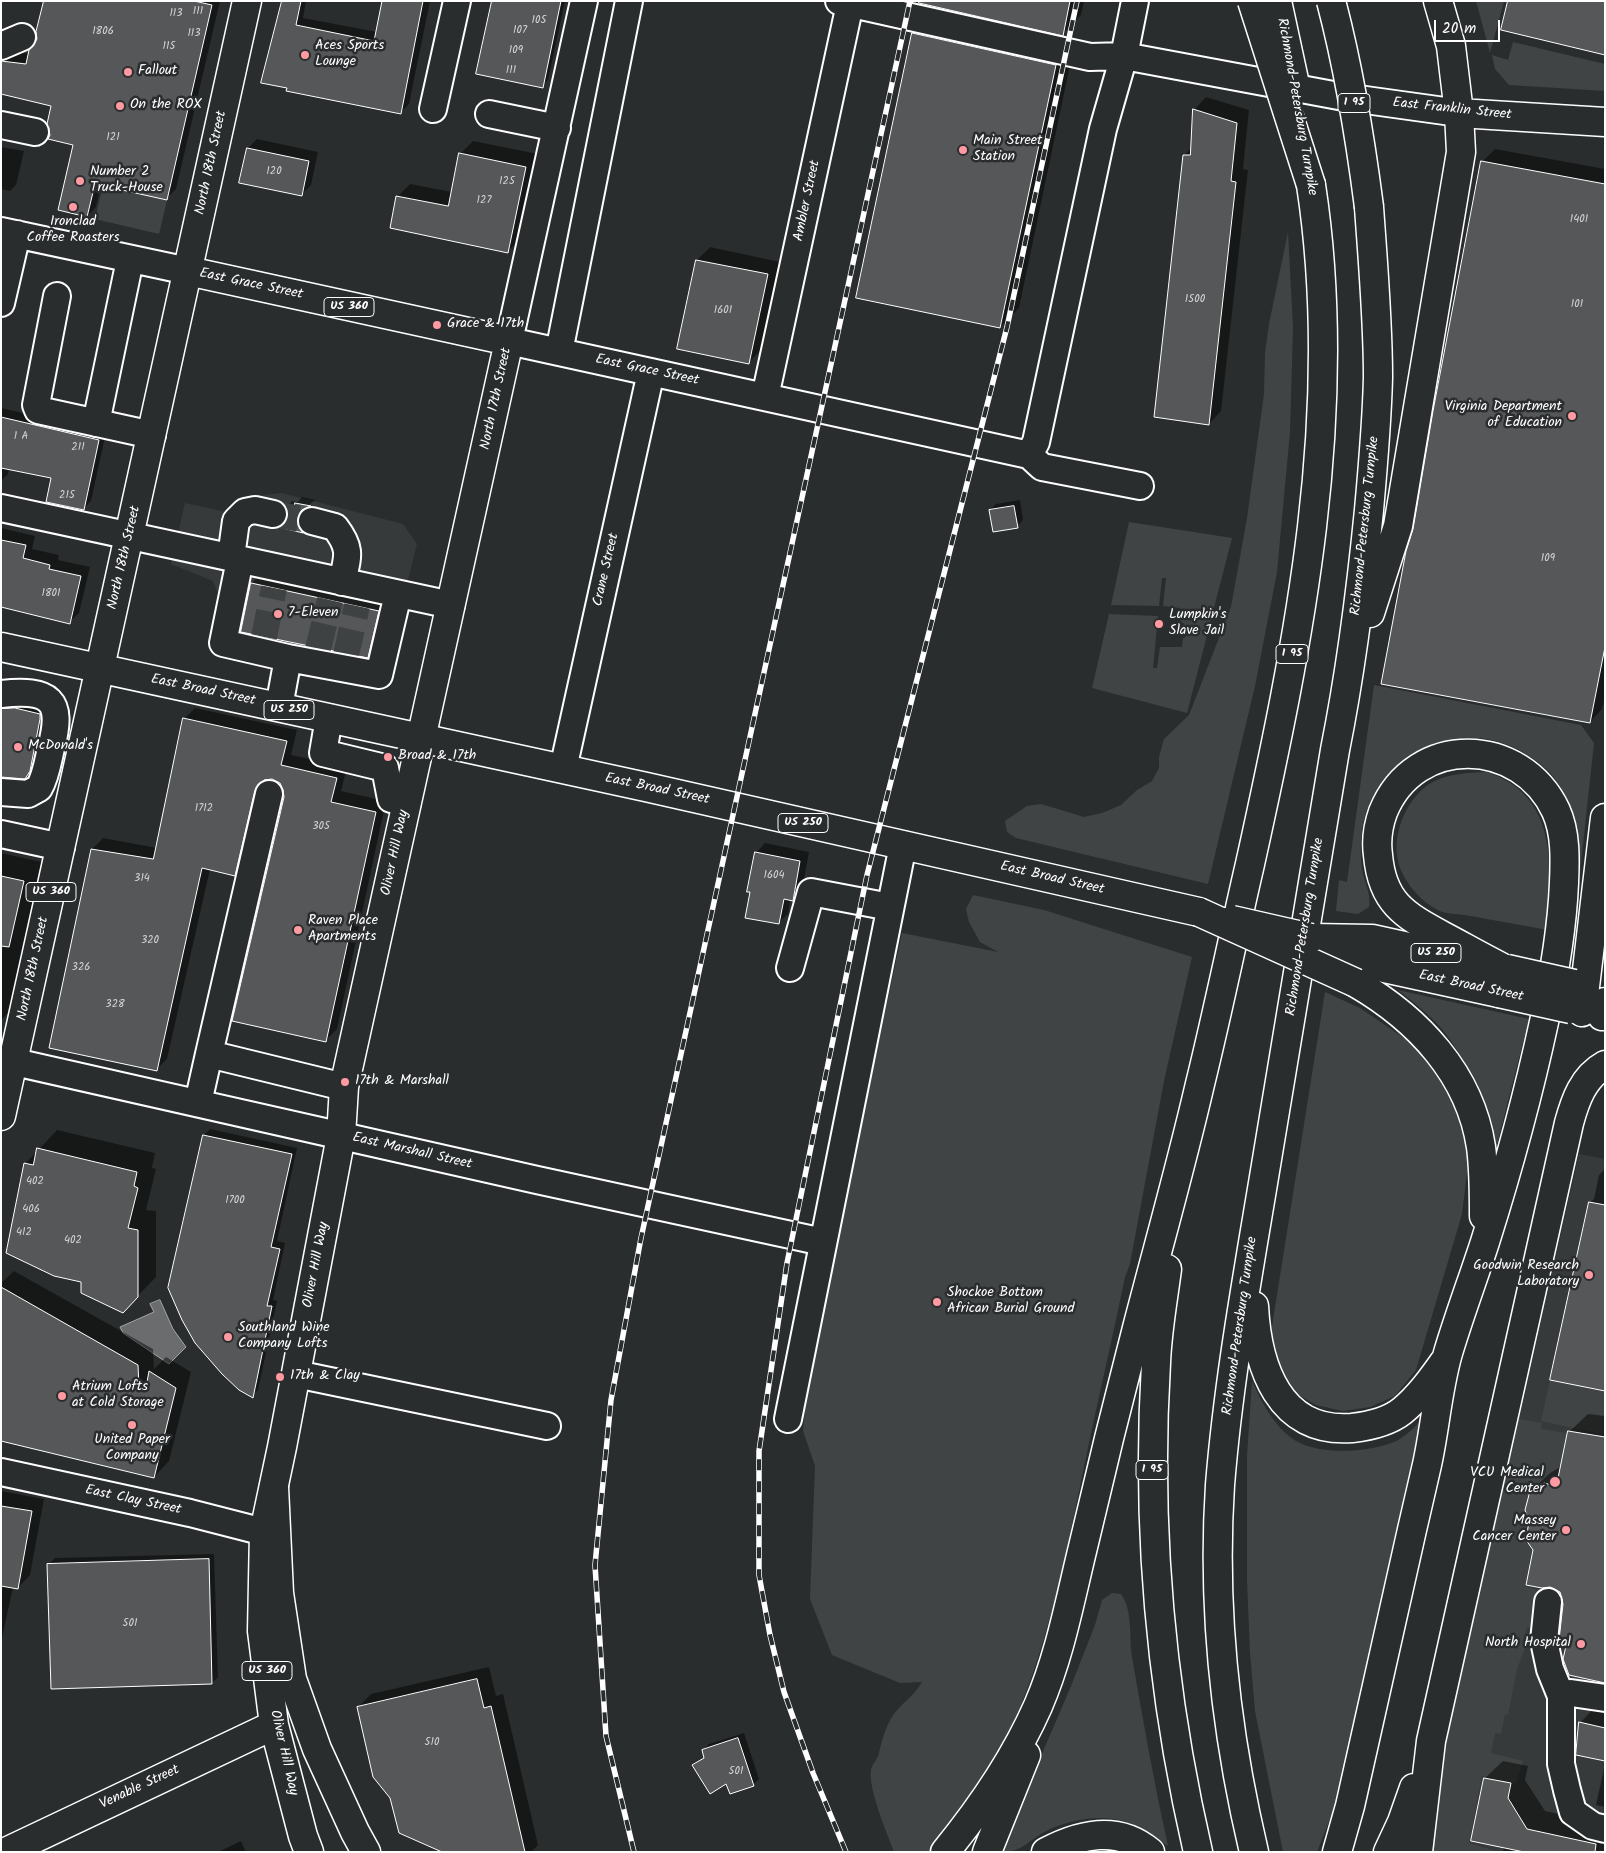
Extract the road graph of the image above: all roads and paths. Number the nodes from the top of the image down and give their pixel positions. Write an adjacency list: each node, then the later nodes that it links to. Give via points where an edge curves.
1 (247, 1): 24 (main road, North 18th Street / US 360)
2 (457, 1): 14 (street)
3 (584, 1): 19 (street, North 17th Street)
4 (629, 1): 28 (street)
5 (1135, 1): 12 (street)
6 (1252, 1): 21 (main road, bridge)
7 (1277, 1): 21 (main road, Richmond-Petersburg Turnpike / I 95, bridge)
8 (1323, 1): 13 (street)
9 (1331, 1): 46 (main road, Richmond-Petersburg Turnpike / I 95, bridge, via 1352,92 1369,207 1377,320 1378,379 1371,489)
10 (1438, 1): 15 (main road, via 1451,46)
11 (845, 2): 12 (street, East Franklin Street, via 1090,57); 30 (street, Ambler Street)
12 (1124, 56): 13 (street, East Franklin Street); 33 (street, via 1103,129 1036,442)
13 (1344, 97): 15 (street, East Franklin Street)
14 (433, 109)
15 (1459, 113): 17 (main road, East Franklin Street); 46 (main road, via 1461,152 1398,526)
16 (489, 114): 19 (street)
17 (1605, 122)
18 (1, 125): 20 (street)
19 (556, 128): 27 (street, North 17th Street)
20 (35, 132)
21 (1311, 185): 69 (main road, Richmond-Petersburg Turnpike / I 95, via 1323,361 1322,427 1314,523 1282,710)
22 (9, 232): 23 (street, East Grace Street); 26 (street)
23 (130, 260): 24 (street, East Grace Street); 31 (street)
24 (188, 271): 27 (main road, East Grace Street / US 360); 32 (main road, North 18th Street / US 360)
25 (58, 296): 31 (street, via 36,405 43,412)
26 (1, 303)
27 (510, 341): 28 (street, East Grace Street); 42 (main road, North 17th Street / US 360)
28 (559, 352): 29 (street, East Grace Street)
29 (651, 372): 30 (street, East Grace Street); 51 (street, Crane Street)
30 (765, 397): 33 (street, East Grace Street)
31 (96, 423): 32 (street)
32 (152, 435): 38 (main road, North 18th Street / US 360)
33 (1029, 455): 34 (street, via 1042,467)
34 (1140, 486)
35 (1, 508): 38 (street)
36 (273, 514): 39 (street, via 255,510 245,512 236,521)
37 (312, 521): 40 (street, via 336,527 347,542)
38 (130, 536): 39 (street); 45 (main road, North 18th Street / US 360)
39 (235, 558): 40 (street, via 276,578); 44 (street, via 223,643 263,644)
40 (345, 591): 41 (street)
41 (398, 594): 42 (street); 44 (street, via 379,675 316,656)
42 (451, 606): 50 (main road, North 17th Street / US 360)
43 (1, 647): 45 (main road, East Broad Street / US 250)
44 (288, 658): 48 (street)
45 (100, 669): 48 (main road, East Broad Street / US 250); 58 (main road, North 18th Street / US 360)
46 (1350, 674): 75 (main road, Richmond-Petersburg Turnpike / I 95)
47 (1, 694): 52 (street, via 35,693 48,698 57,711 57,724 39,788 28,794)
48 (279, 707): 49 (main road, East Broad Street / US 250)
49 (329, 718): 50 (main road, East Broad Street / US 250); 54 (street, via 323,753 385,768 391,799)
50 (421, 738): 51 (main road, East Broad Street / US 250); 54 (main road, Oliver Hill Way / US 360)
51 (563, 769): 57 (main road, East Broad Street / US 250)
52 (1, 792)
53 (269, 794): 65 (street)
54 (407, 803): 68 (main road, Oliver Hill Way / US 360)
55 (1605, 818): 64 (main road)
56 (1, 834): 58 (street)
57 (903, 846): 59 (street); 60 (main road, East Broad Street / US 250)
58 (61, 847): 66 (main road, North 18th Street / US 360)
59 (890, 907): 62 (street, via 810,892); 74 (street)
60 (1191, 910): 61 (main road, bridge); 61 (main road, East Broad Street / US 250, bridge, via 1311,938)
61 (1365, 962): 63 (main road, East Broad Street / US 250); 73 (main road, via 1380,997 1426,1036 1466,1096 1481,1148)
62 (790, 968)
63 (1502, 976): 64 (main road, East Broad Street / US 250, bridge); 73 (main road, via 1409,918 1391,899 1380,874 1377,846 1384,812 1394,792 1407,777 1438,759 1458,754 1494,756 1525,771 1552,805 1564,843 1562,909 1552,981 1522,1114)
64 (1591, 1002)
65 (209, 1054): 68 (street); 70 (street)
66 (8, 1060): 70 (street, East Marshall Street); 71 (main road, North 18th Street / US 360)
67 (1605, 1065): 88 (main road, via 1594,1072 1583,1087 1569,1123)
68 (344, 1086): 72 (main road, Oliver Hill Way / US 360)
69 (1200, 1088): 84 (main road, via 1119,1395); 98 (main road, I 95, via 1168,1261 1156,1362 1152,1465 1157,1582 1168,1695)
70 (198, 1103): 72 (street, East Marshall Street)
71 (1, 1116)
72 (341, 1136): 74 (street, East Marshall Street); 77 (main road, Oliver Hill Way / US 360)
73 (1485, 1241): 76 (main road)
74 (823, 1242): 78 (street)
75 (1252, 1247): 76 (main road, via 1254,1321 1262,1365 1279,1396 1310,1422 1343,1428 1389,1419 1412,1402); 99 (main road, Richmond-Petersburg Turnpike / I 95, via 1220,1488 1219,1589 1231,1724)
76 (1447, 1357): 100 (main road, via 1431,1446)
77 (296, 1374): 79 (street); 81 (main road, Oliver Hill Way / US 360)
78 (788, 1419)
79 (547, 1426)
80 (1, 1472): 82 (street, East Clay Street)
81 (274, 1487): 82 (main road, Oliver Hill Way / US 360); 93 (main road, via 278,1593 292,1679 318,1749)
82 (264, 1532): 87 (main road, Oliver Hill Way / US 360, via 262,1631)
83 (1548, 1602): 85 (street, via 1544,1641 1550,1669)
84 (1055, 1658): 94 (main road, via 1016,1749 973,1816); 95 (main road, via 1021,1769)
85 (1561, 1696): 86 (street, via 1571,1693); 89 (street, via 1561,1764 1573,1812 1593,1826)
86 (1605, 1698)
87 (274, 1725): 90 (main road, Venable Street); 92 (main road, Oliver Hill Way / US 360)
88 (1430, 1741): 101 (main road); 102 (main road)
89 (1605, 1829)
90 (43, 1844): 91 (main road, Venable Street)
91 (6, 1852)
92 (309, 1852)
93 (366, 1852)
94 (945, 1852)
95 (987, 1852)
96 (1046, 1852): 97 (main road, via 1092,1834 1117,1836)
97 (1150, 1852)
98 (1198, 1852)
99 (1254, 1852)
100 (1337, 1852)
101 (1388, 1852)
102 (1418, 1852)

